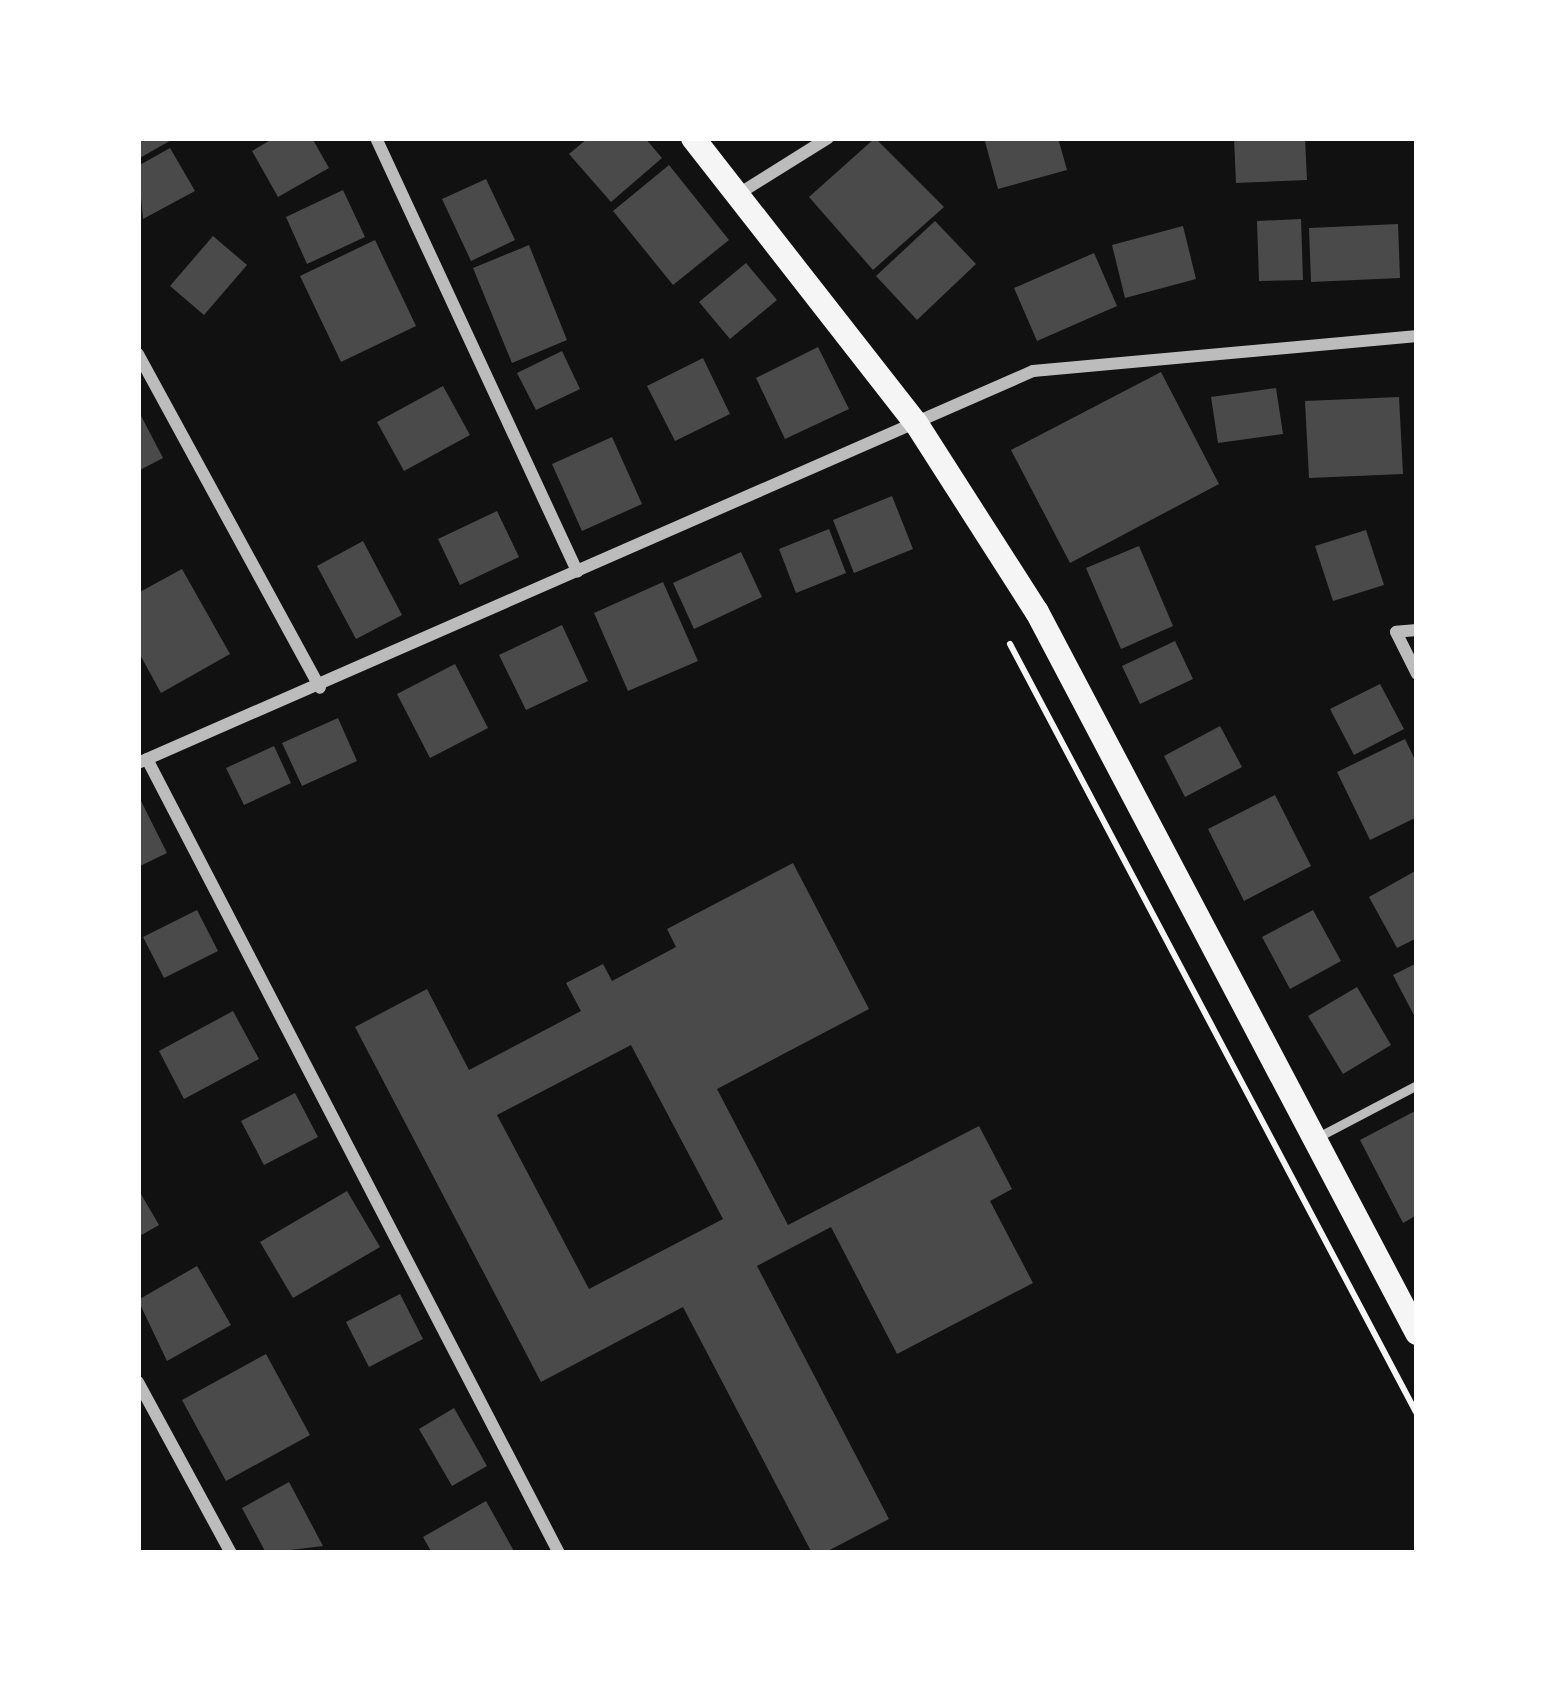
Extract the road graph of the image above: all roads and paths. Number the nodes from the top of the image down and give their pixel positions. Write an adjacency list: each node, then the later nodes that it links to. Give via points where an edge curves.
1 (376, 138): 8 (street)
2 (693, 138): 4 (main road)
3 (829, 138): 4 (street)
4 (740, 193): 7 (main road)
5 (1417, 336): 7 (street, via 1033,371)
6 (138, 354): 12 (street)
7 (916, 423): 8 (street); 15 (main road, via 1036,612)
8 (577, 572): 12 (street)
9 (1417, 630): 11 (street, via 1396,632)
10 (1010, 644): 18 (path)
11 (1417, 674)
12 (320, 688): 13 (street)
13 (142, 761): 20 (street)
14 (1417, 1084): 15 (lane)
15 (1315, 1139): 16 (main road)
16 (1417, 1333)
17 (138, 1382): 19 (street)
18 (1417, 1414)
19 (232, 1553)
20 (559, 1553)

